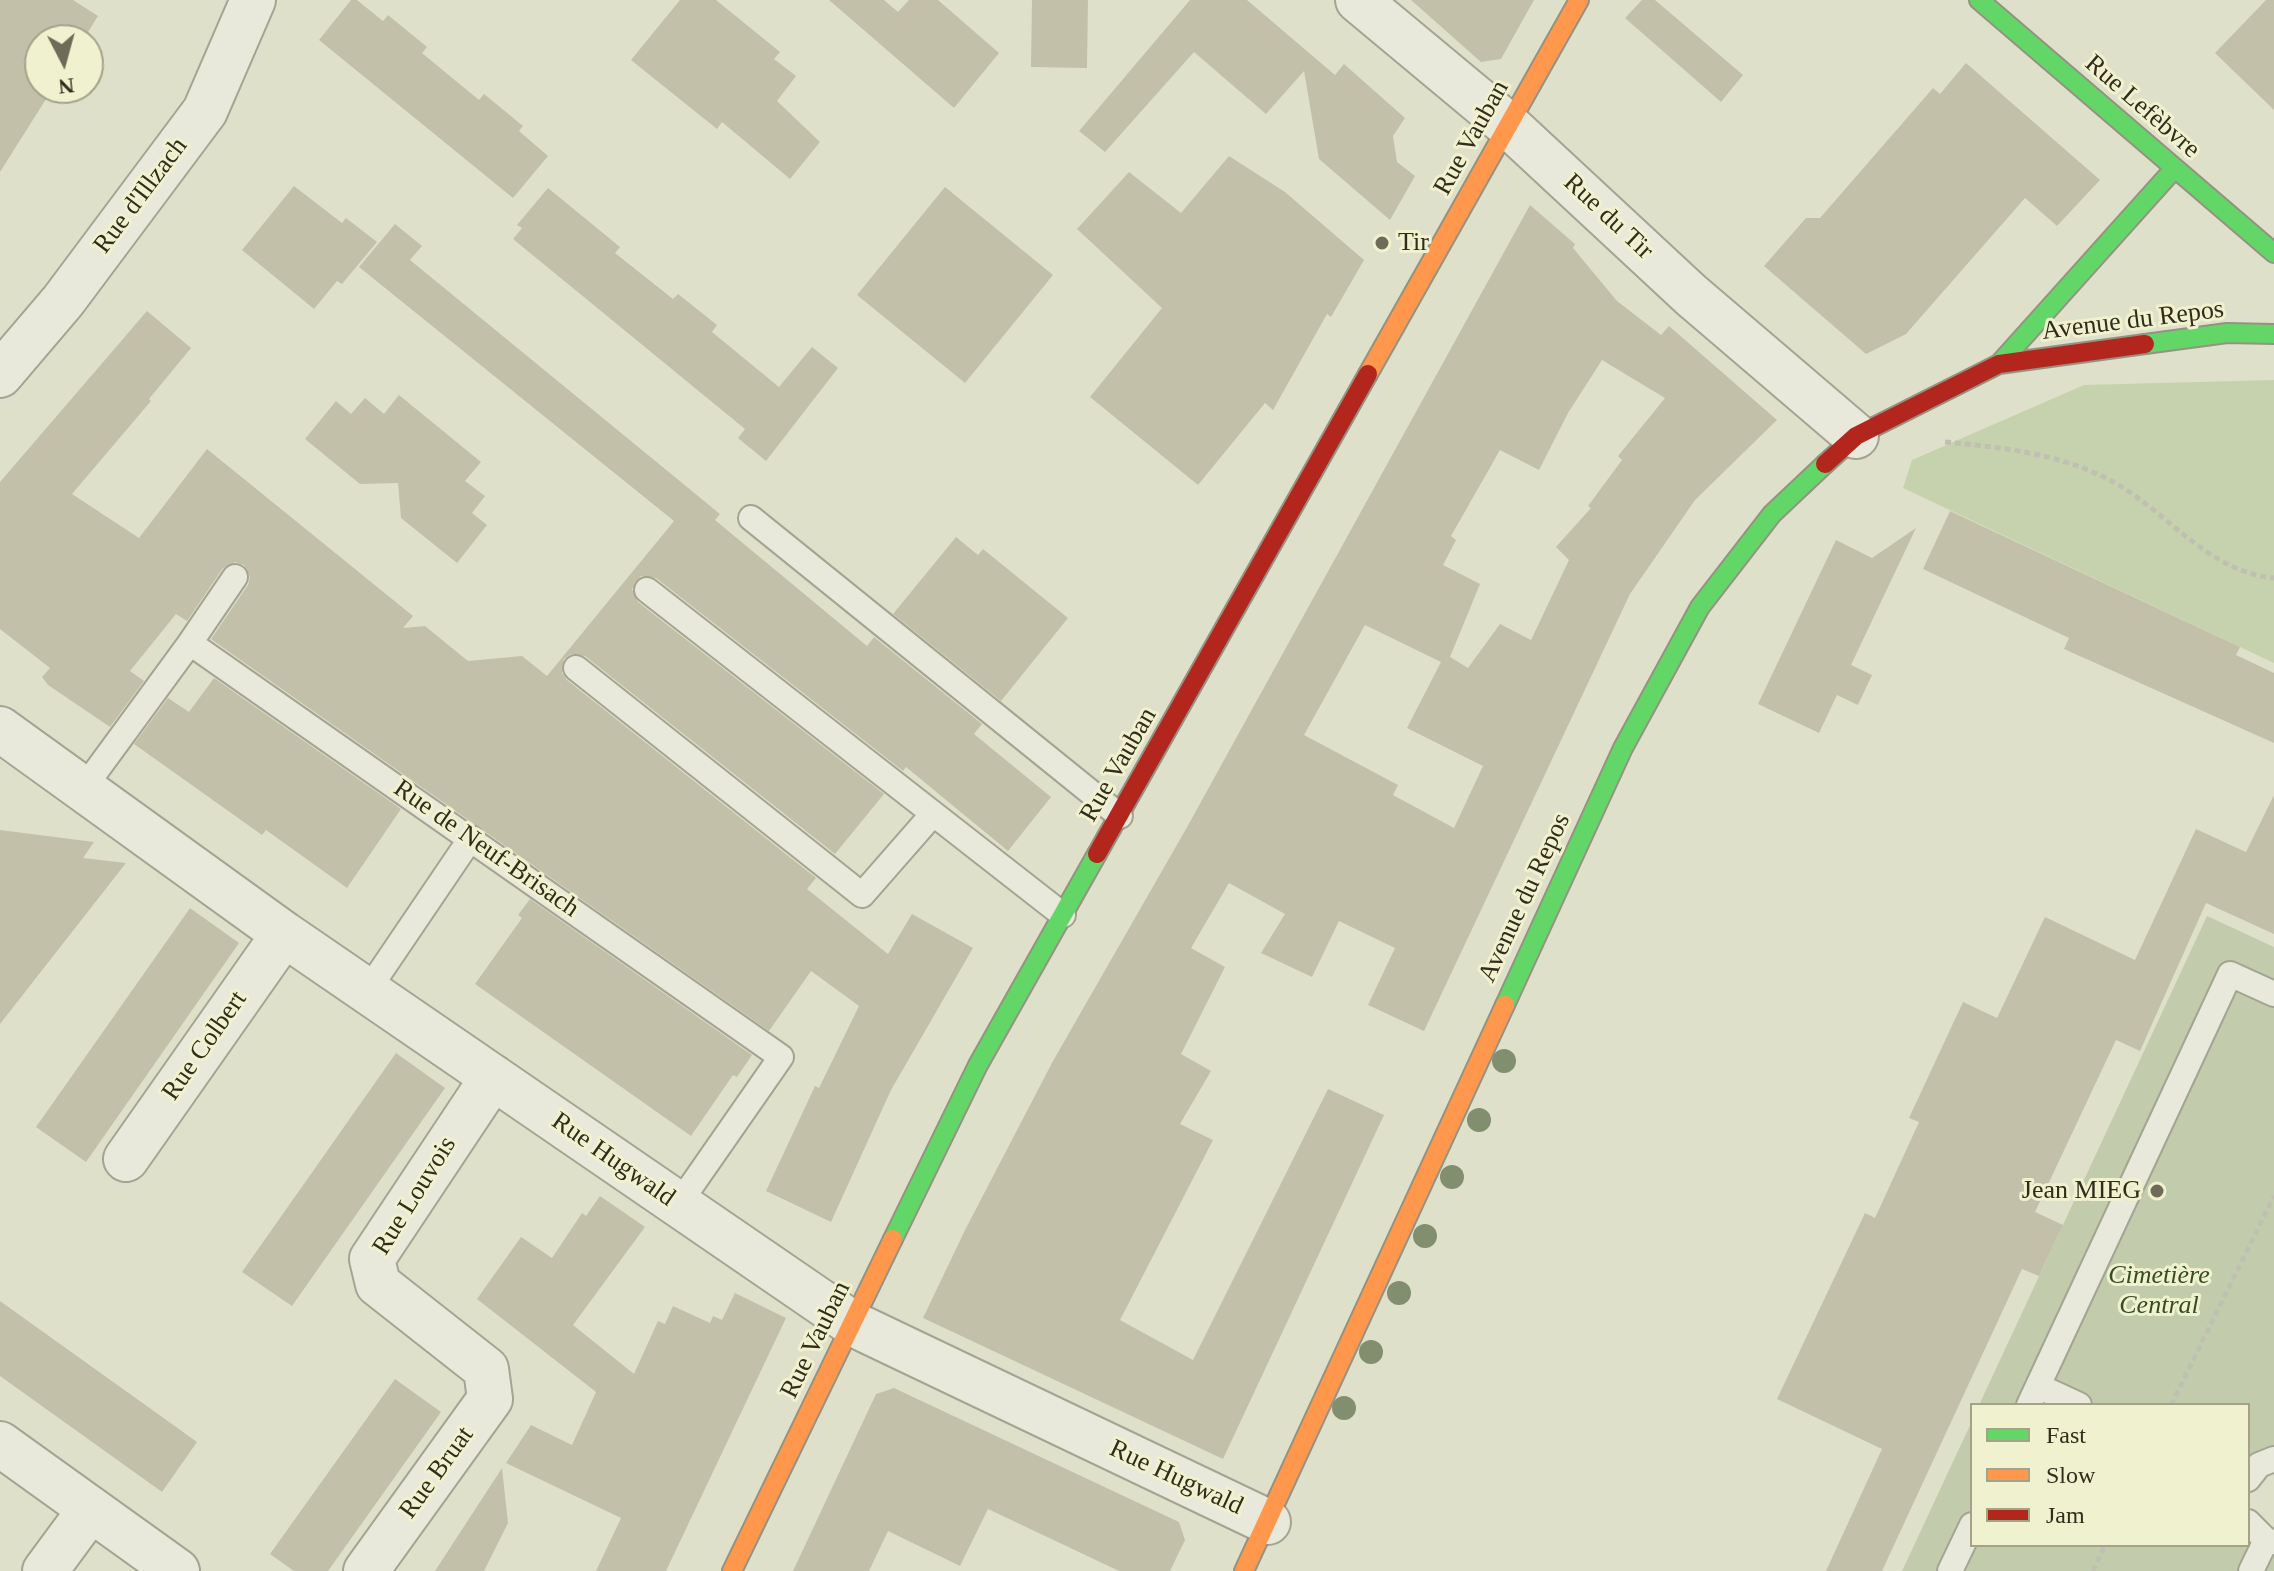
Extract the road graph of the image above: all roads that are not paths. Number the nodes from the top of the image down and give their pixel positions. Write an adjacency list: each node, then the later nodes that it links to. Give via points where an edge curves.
1 (253, 0): 10 (street, Rue d'Illzach, via 205,111 63,301)
2 (1358, 0): 5 (street, Rue du Tir)
3 (1579, 0): 5 (main road, Rue Vauban)
4 (1979, 0): 6 (main road, Rue Lefèbvre)
5 (1508, 125): 11 (street, Rue du Tir, via 1691,295); 20 (main road, Rue Vauban)
6 (2174, 169): 7 (main road, Rue Lefèbvre); 9 (main road, Avenue du Repos)
7 (2274, 253)
8 (2274, 334): 9 (main road, Avenue du Repos, via 2227,333)
9 (1999, 364): 11 (main road, Avenue du Repos)
10 (0, 375)
11 (1856, 436): 37 (main road, Avenue du Repos, via 1772,514 1700,607 1623,748)
12 (751, 518): 20 (lane)
13 (235, 577): 15 (lane)
14 (647, 590): 19 (lane)
15 (190, 643): 18 (lane); 21 (lane, Rue de Neuf-Brisach)
16 (576, 668): 19 (lane, via 862,895)
17 (0, 729): 18 (street, Rue Hugwald)
18 (83, 789): 23 (street, Rue Hugwald)
19 (932, 815): 22 (lane)
20 (1120, 816): 22 (main road, Rue Vauban)
21 (471, 838): 24 (lane); 28 (lane, Rue de Neuf-Brisach, via 781,1057)
22 (1063, 915): 29 (main road, Rue Vauban, via 978,1065)
23 (284, 934): 24 (street, Rue Hugwald); 27 (street, Rue Colbert)
24 (368, 990): 26 (street, Rue Hugwald)
25 (2274, 994): 31 (lane, via 2230,974)
26 (493, 1077): 28 (street, Rue Hugwald); 30 (street, Rue Louvois, via 372,1259 378,1284)
27 (126, 1159)
28 (678, 1205): 29 (street, Rue Hugwald)
29 (853, 1324): 37 (street, Rue Hugwald); 44 (main road, Rue Vauban)
30 (486, 1369): 43 (street, Rue Bruat, via 490,1399)
31 (2033, 1395): 32 (lane)
32 (2070, 1403)
33 (0, 1444): 36 (street)
34 (2274, 1459): 35 (lane)
35 (2250, 1476)
36 (90, 1510): 41 (street); 42 (street)
37 (1268, 1522): 45 (main road, Avenue du Repos)
38 (2250, 1524): 40 (lane)
39 (1970, 1529): 46 (lane)
40 (2270, 1541): 47 (lane)
41 (45, 1571)
42 (177, 1571)
43 (366, 1571)
44 (732, 1571)
45 (1244, 1571)
46 (1950, 1571)
47 (2251, 1571)

